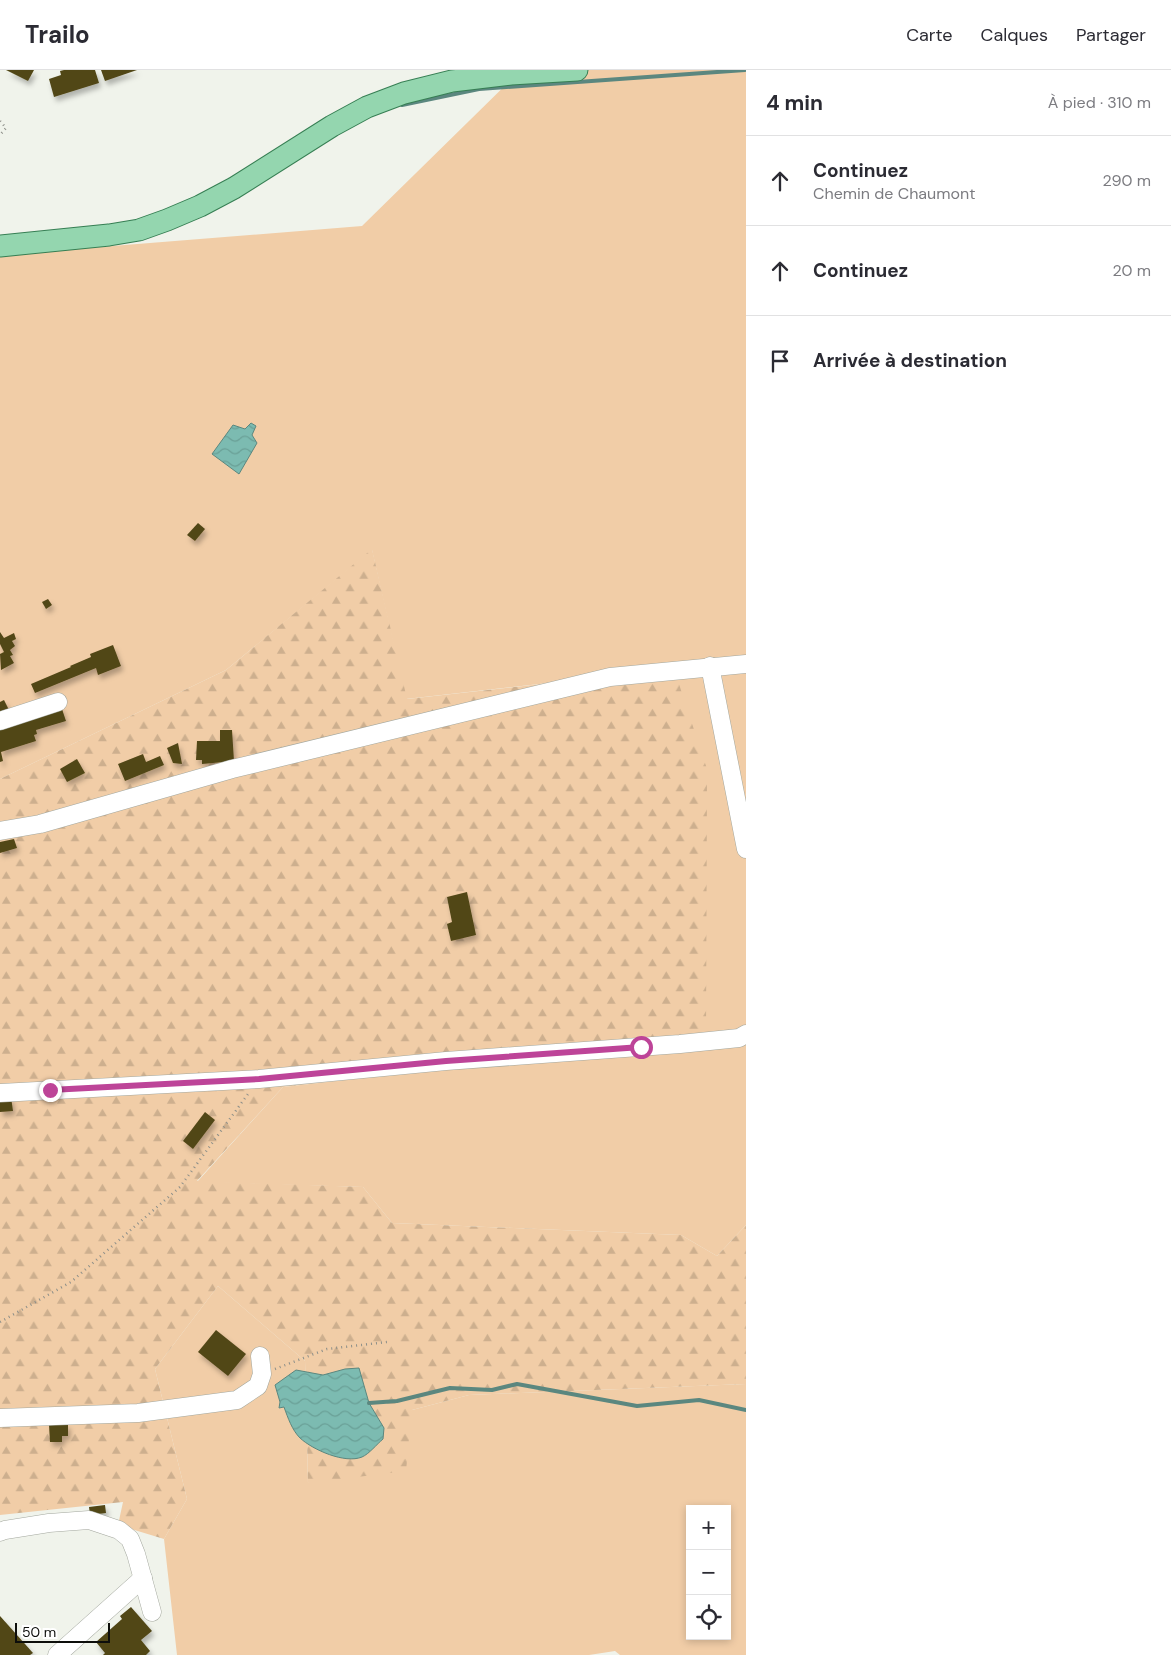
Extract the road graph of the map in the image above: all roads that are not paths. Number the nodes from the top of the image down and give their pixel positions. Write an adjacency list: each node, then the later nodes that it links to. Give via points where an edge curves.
1 (577, 70): 2 (main road, via 452,81 404,93 332,126 234,188 167,220 139,230)
2 (0, 246)
3 (746, 664): 4 (street)
4 (710, 666): 7 (street, via 610,677 232,769 40,824); 8 (street)
5 (58, 702): 6 (street)
6 (0, 721)
7 (0, 831)
8 (746, 849)
9 (746, 1034): 10 (street, via 739,1038 680,1044 259,1079)
10 (0, 1093)
11 (260, 1356): 12 (street, via 262,1374 258,1386 237,1400 138,1413)
12 (0, 1418)
13 (0, 1532): 14 (street, via 49,1522 89,1520 119,1530 130,1538)
14 (143, 1578): 15 (street); 16 (street)
15 (152, 1612)
16 (57, 1655)

